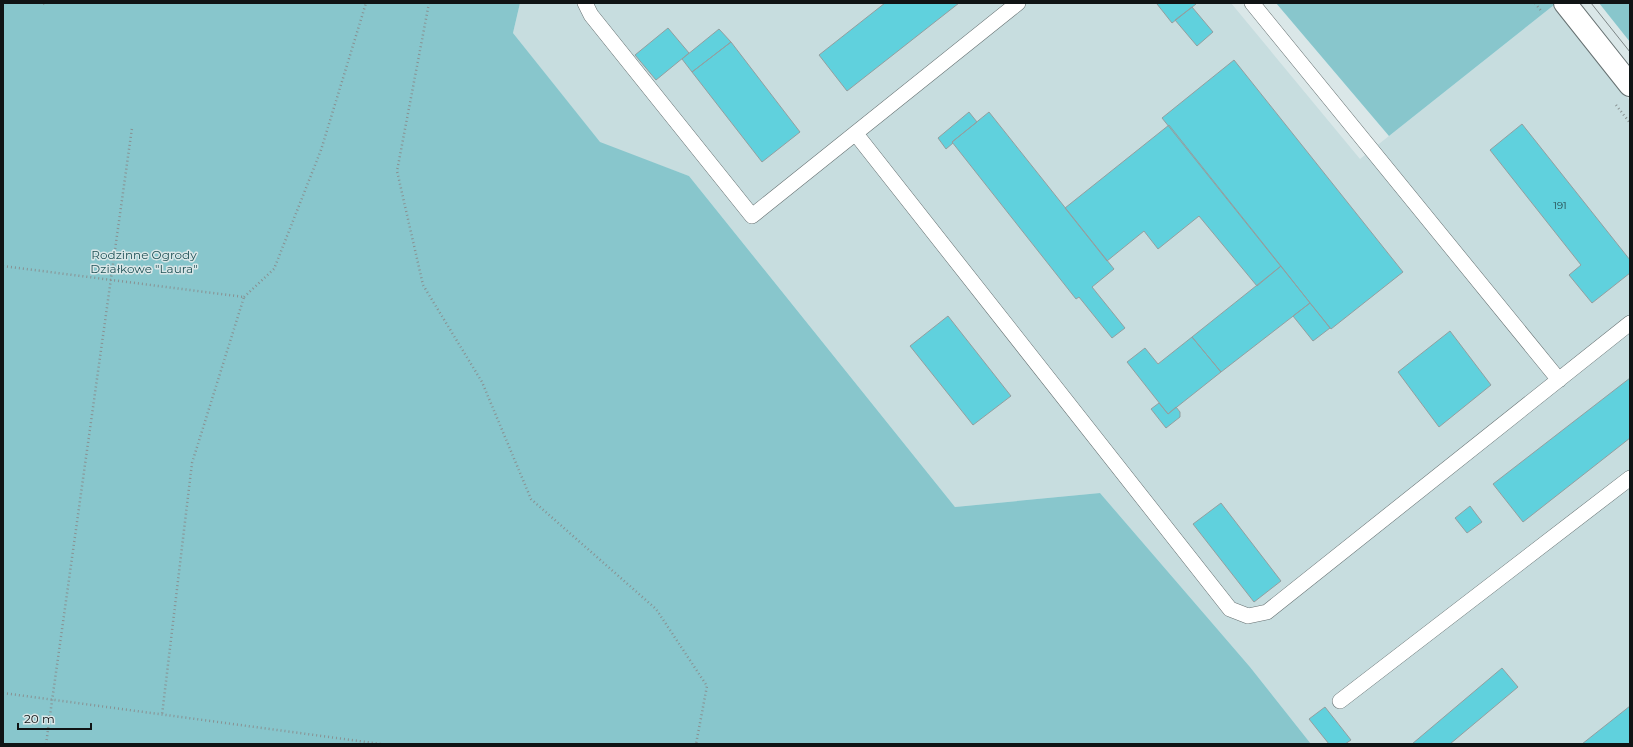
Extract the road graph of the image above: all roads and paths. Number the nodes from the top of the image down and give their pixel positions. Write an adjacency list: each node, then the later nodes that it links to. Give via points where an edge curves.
1 (366, 3): 12 (path, via 321,150 274,269)
2 (429, 3): 22 (path, via 397,171 423,285 482,382 531,499 656,609 707,686)
3 (586, 3): 9 (lane, via 591,14 752,216)
4 (1018, 3): 9 (lane)
5 (1252, 3): 14 (lane)
6 (1565, 3): 7 (main road)
7 (1630, 84)
8 (132, 128): 11 (path)
9 (856, 134): 14 (lane, via 1230,609 1248,616 1267,612)
10 (3, 266): 11 (path)
11 (110, 279): 12 (path); 17 (path)
12 (244, 296): 19 (path, via 192,463)
13 (1630, 323): 14 (lane)
14 (1559, 380)
15 (1630, 478): 18 (lane)
16 (3, 694): 17 (path)
17 (51, 700): 19 (path); 20 (path)
18 (1340, 701)
19 (162, 715): 21 (path)
20 (46, 744)
21 (381, 744)
22 (696, 744)

